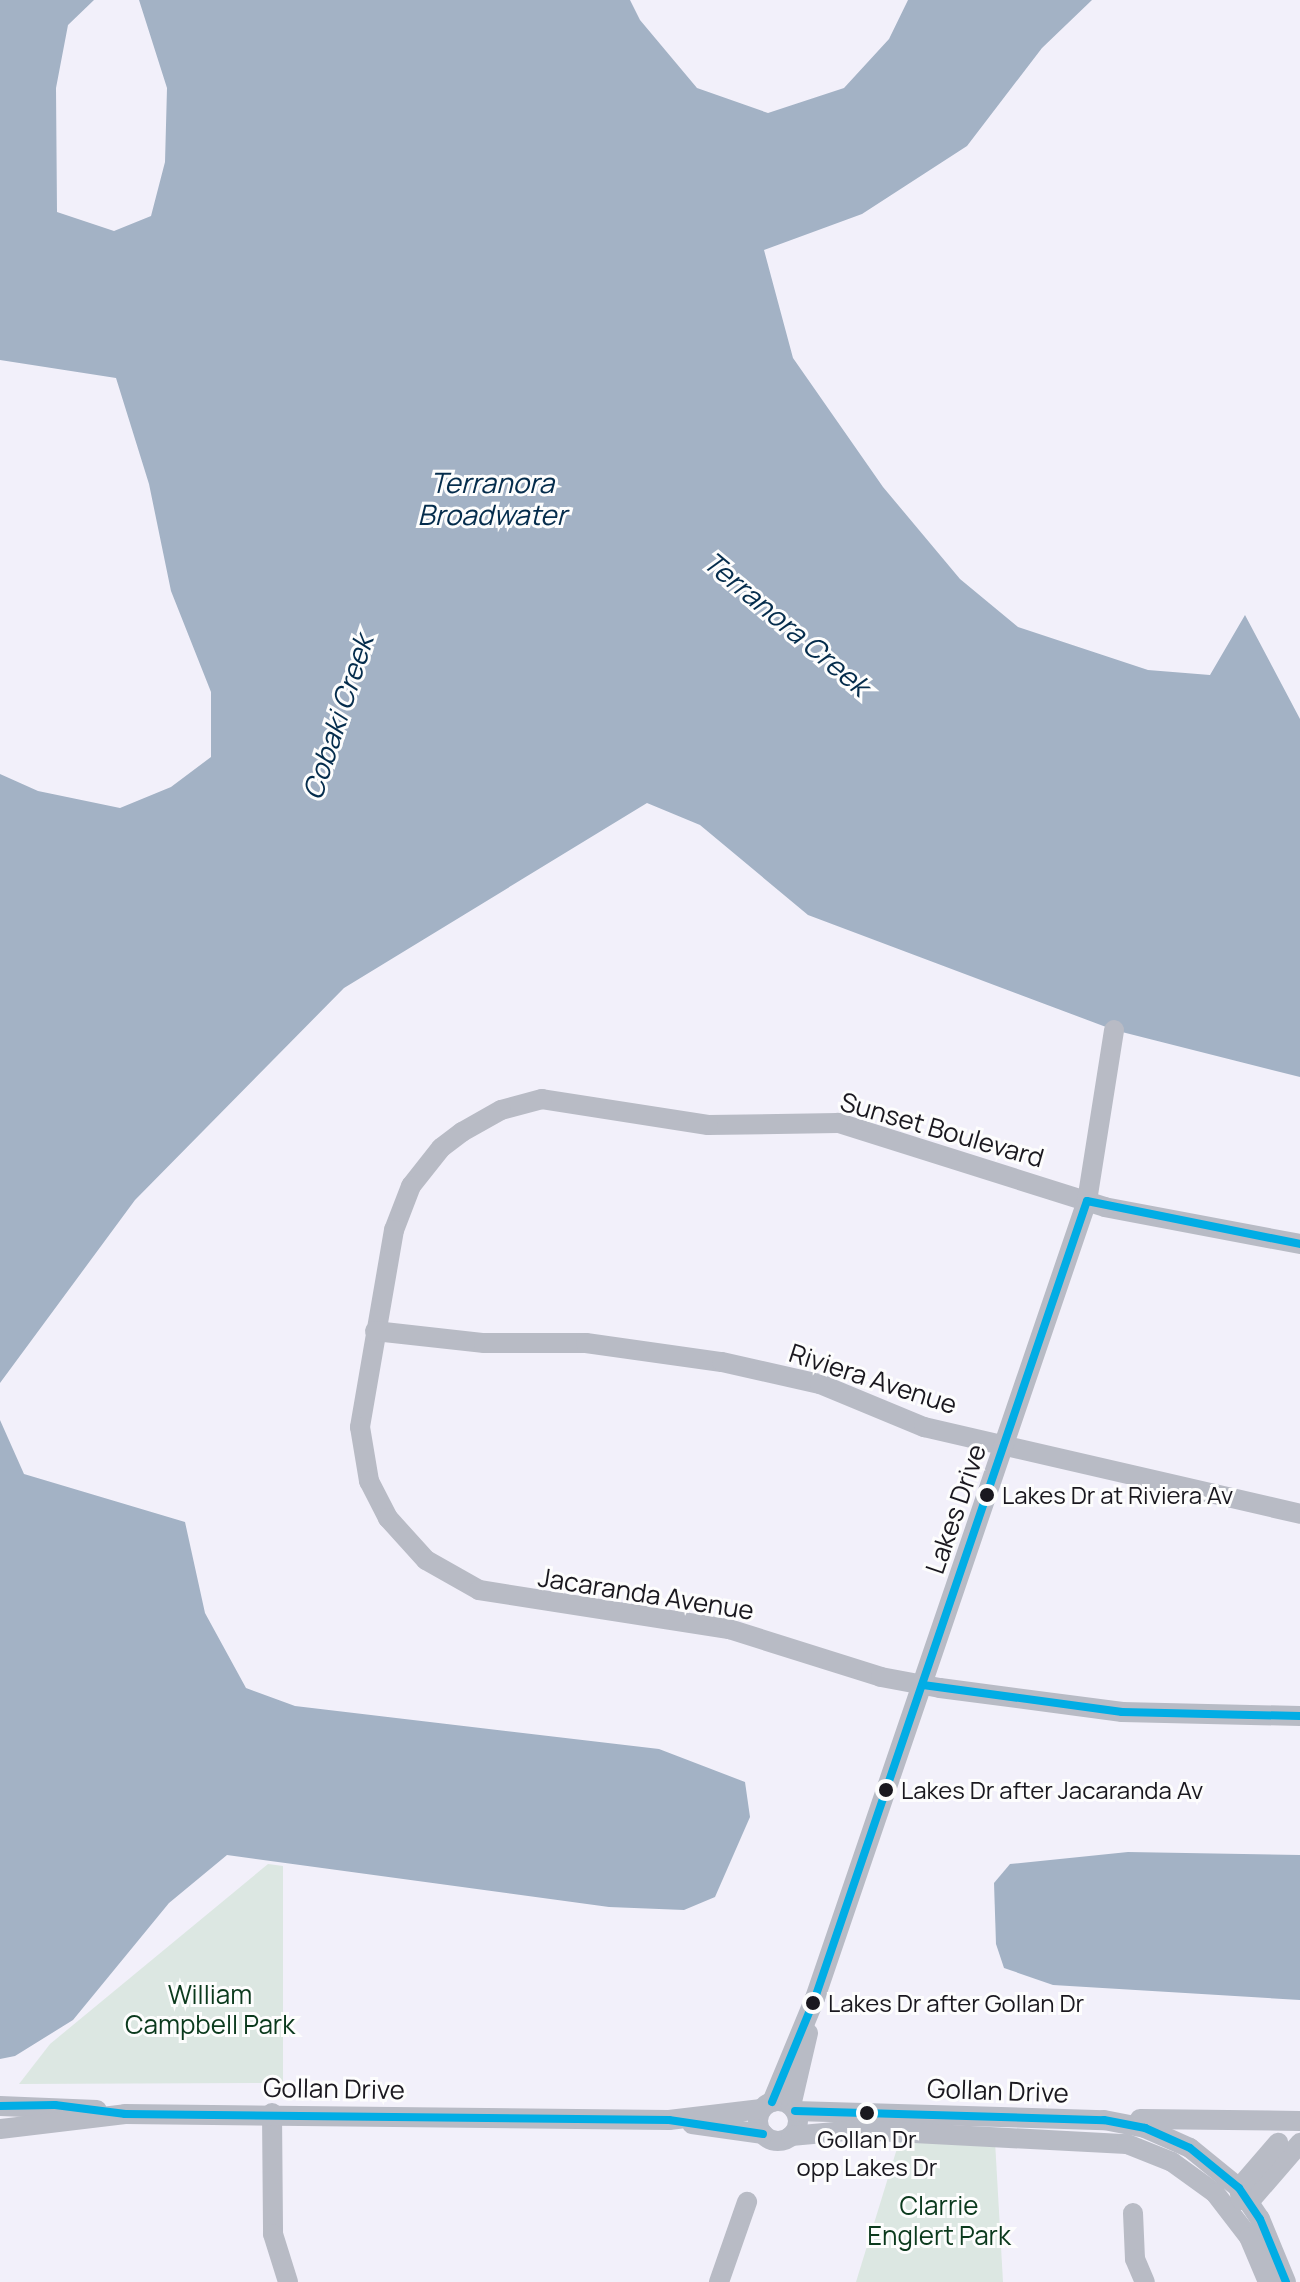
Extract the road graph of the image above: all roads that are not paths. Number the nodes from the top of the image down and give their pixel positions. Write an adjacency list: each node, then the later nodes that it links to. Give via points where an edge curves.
1 (1114, 1030): 2 (street, Lakes Drive)
2 (1087, 1201): 3 (street, Sunset Boulevard); 4 (street, Sunset Boulevard, via 838,1123 708,1125 542,1099 482,1119 422,1168 394,1230); 5 (street, Lakes Drive)
3 (1300, 1244)
4 (375, 1331): 5 (street, Riviera Avenue, via 484,1343 586,1343 722,1362 820,1384 924,1427); 7 (street, Jacaranda Avenue, via 361,1411 364,1462 388,1518 439,1569 500,1596 729,1629)
5 (1006, 1444): 6 (street, Riviera Avenue); 7 (street, Lakes Drive)
6 (1300, 1514)
7 (923, 1685): 8 (street, Jacaranda Avenue, via 1122,1712); 10 (street, Lakes Drive)
8 (1300, 1716)
9 (0, 2106): 12 (street, via 55,2105)
10 (780, 2107): 13 (street, Gollan Drive); 16 (street, Gollan Drive); 17 (street, via 758,2122); 18 (street, via 797,2124)
11 (272, 2113): 12 (street, Gollan Drive); 13 (street, Gollan Drive); 24 (street, via 273,2234)
12 (125, 2114): 15 (street, Gollan Drive)
13 (669, 2120): 17 (street, Gollan Drive)
14 (1300, 2124): 16 (street, Gollan Drive); 20 (street)
15 (0, 2129)
16 (1100, 2129): 18 (street, Gollan Drive, via 857,2130); 20 (street, via 1157,2146); 20 (street, Gollan Drive, via 1163,2134 1202,2156); 23 (street, Gollan Drive, via 1197,2178 1224,2203)
17 (763, 2134): 18 (street, via 774,2140)
18 (791, 2136)
19 (1300, 2143): 20 (street)
20 (1243, 2195): 23 (street)
21 (747, 2202): 25 (street)
22 (1133, 2213): 26 (street, via 1135,2259)
23 (1274, 2281)
24 (288, 2282)
25 (719, 2282)
26 (1145, 2282)

